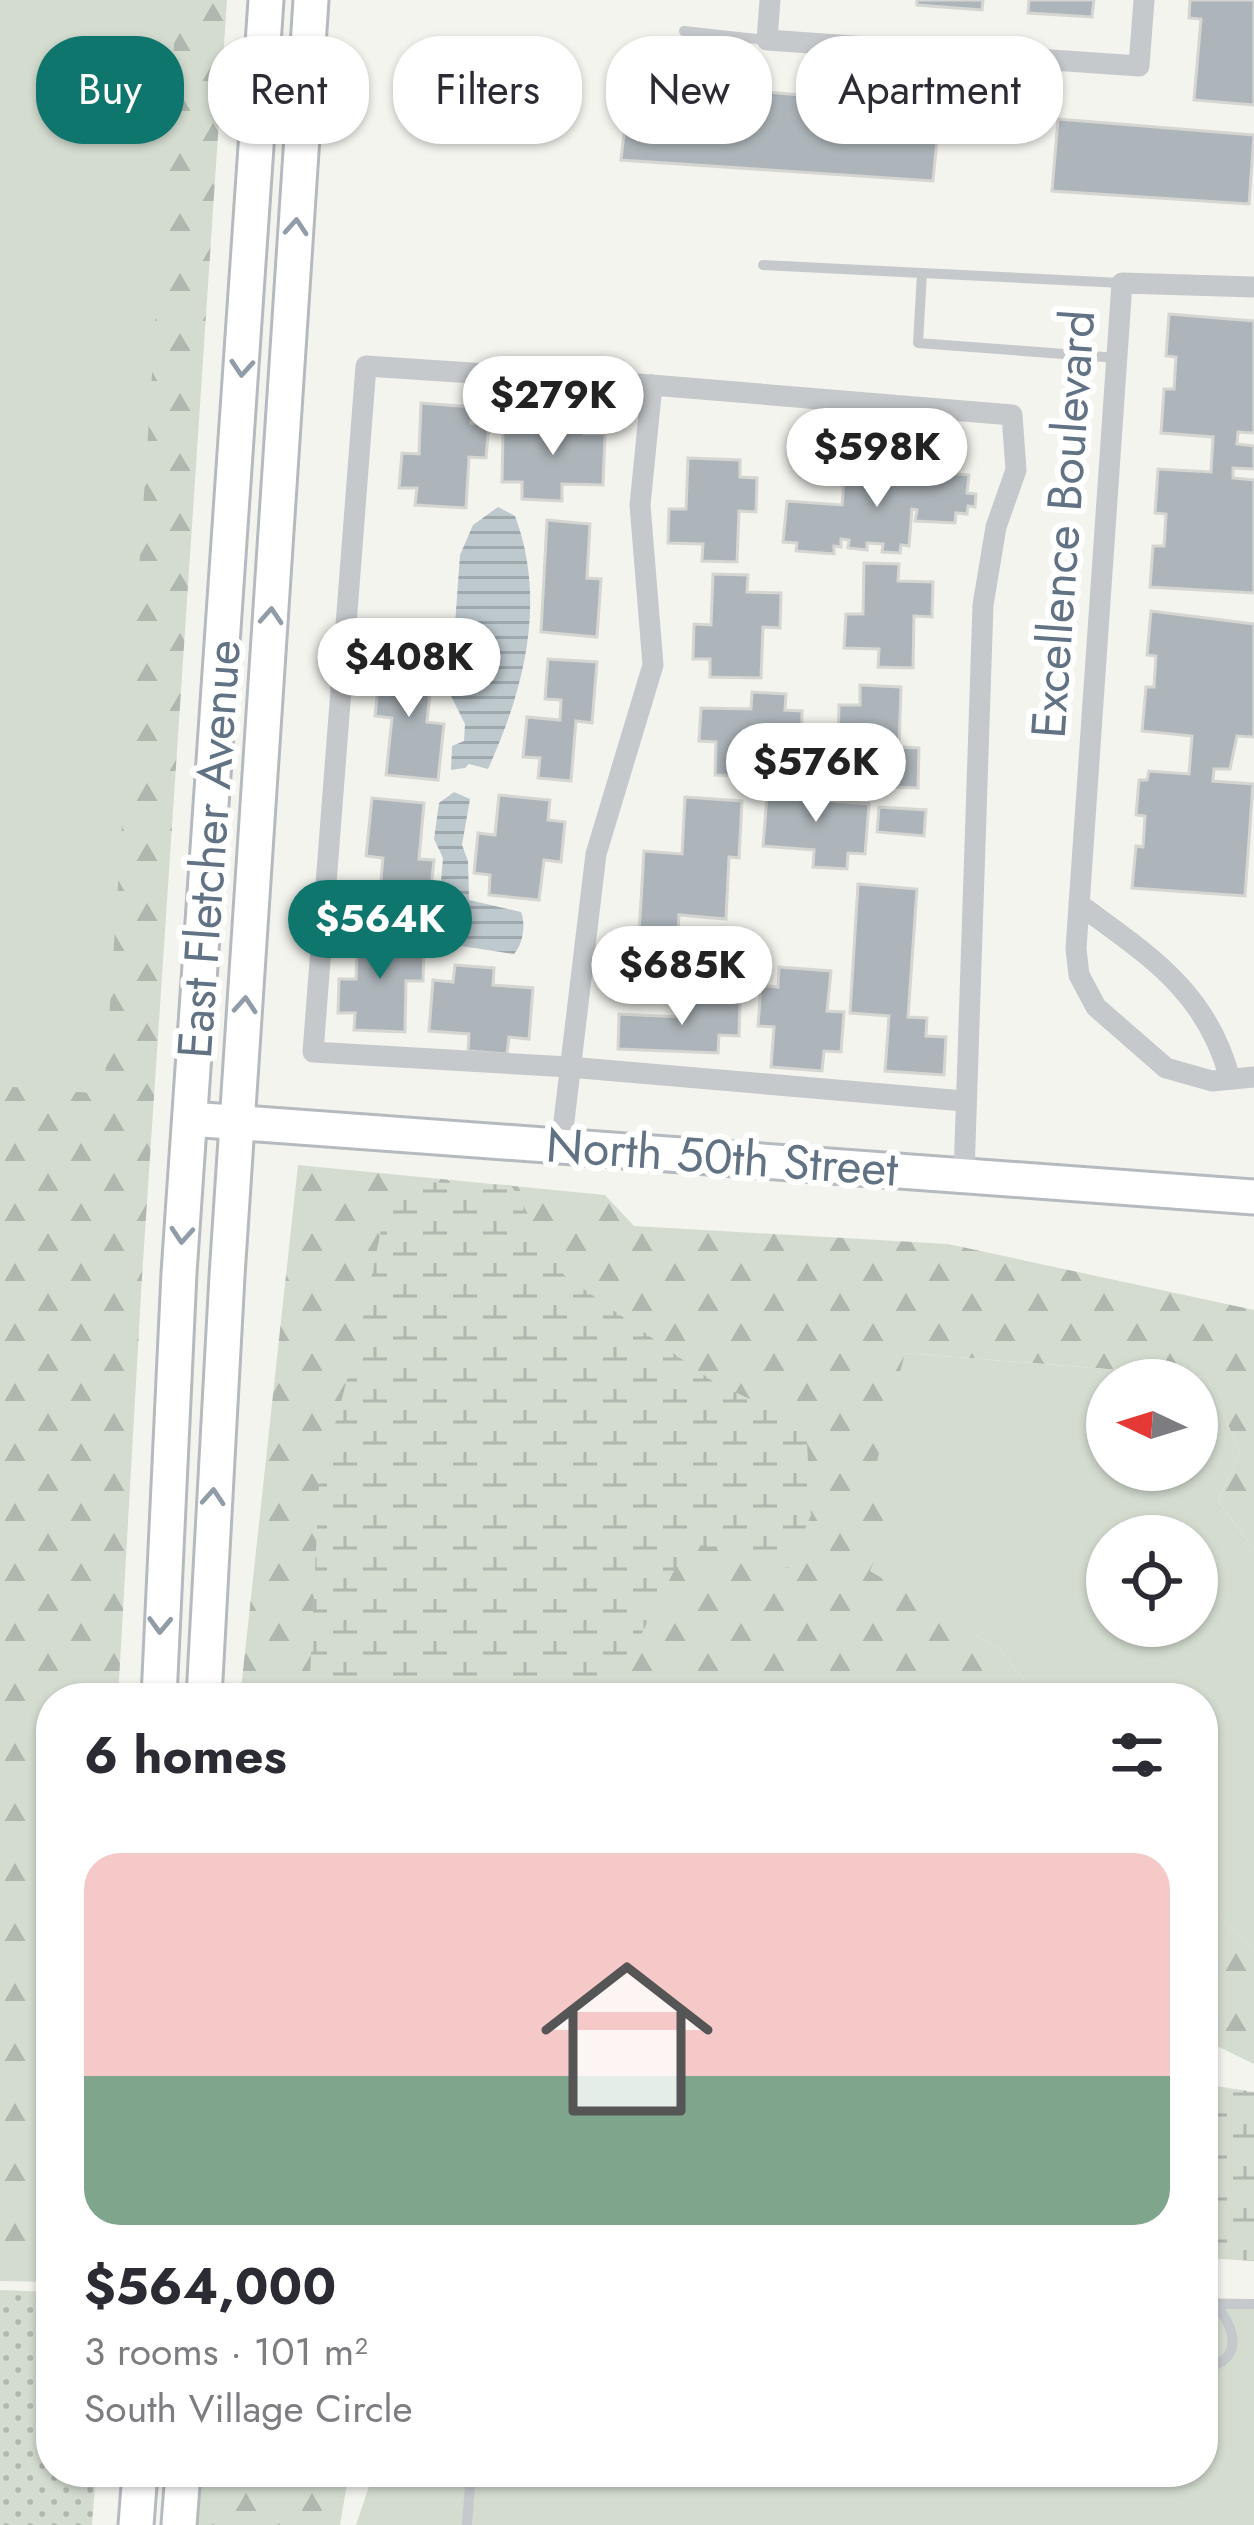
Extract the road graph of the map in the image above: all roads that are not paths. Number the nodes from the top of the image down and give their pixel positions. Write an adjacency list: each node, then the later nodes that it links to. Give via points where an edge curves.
1 (266, 0): 20 (main road, East Fletcher Avenue, one-way to 20)
2 (311, 0): 21 (main road, East Fletcher Avenue, one-way to 2)
3 (770, 0): 7 (street)
4 (1144, 0): 8 (street, via 1139,66)
5 (684, 31): 6 (lane)
6 (730, 36)
7 (767, 36)
8 (772, 40)
9 (763, 266): 10 (lane)
10 (922, 273): 11 (lane); 13 (lane, via 918,343)
11 (1122, 283): 12 (street, Excellence Boulevard); 13 (street, Excellence Boulevard)
12 (1254, 287)
13 (1117, 358): 15 (street, Excellence Boulevard)
14 (652, 385): 16 (street, via 640,505 653,664 596,854); 16 (street, via 367,366 313,1052); 19 (street, via 1012,416 1016,470 982,605)
15 (1079, 904): 18 (street, via 1150,956 1194,1002 1220,1041); 18 (street, Excellence Boulevard, via 1079,975 1096,1007 1166,1068)
16 (569, 1067): 19 (street); 22 (street)
17 (1254, 1077): 18 (street, Excellence Boulevard)
18 (1230, 1079)
19 (964, 1101): 23 (street)
20 (190, 1118): 21 (main road, North 50th Street); 25 (main road, East Fletcher Avenue, one-way to 25)
21 (238, 1122): 22 (main road, North 50th Street); 26 (main road, East Fletcher Avenue, one-way to 21)
22 (561, 1146): 23 (main road, North 50th Street)
23 (964, 1175): 24 (main road, North 50th Street)
24 (1254, 1196)
25 (160, 1683)
26 (204, 1683)
27 (1218, 2304): 28 (lane)
28 (1254, 2304)
29 (1218, 2311): 30 (lane, via 1231,2321 1232,2340)
30 (1218, 2364)
31 (139, 2487): 34 (main road)
32 (182, 2487): 35 (main road)
33 (470, 2487): 36 (lane)
34 (136, 2525)
35 (179, 2525)
36 (466, 2525)

